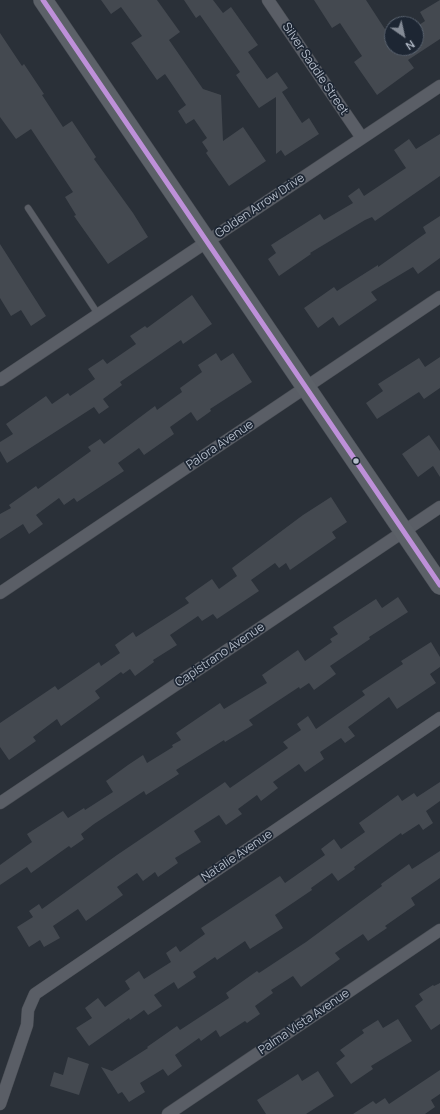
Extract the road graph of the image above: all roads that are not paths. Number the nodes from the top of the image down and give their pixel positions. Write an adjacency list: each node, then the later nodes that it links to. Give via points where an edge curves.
1 (43, 0): 6 (main road)
2 (268, 0): 4 (street, Silver Saddle Street)
3 (440, 86): 4 (street, Golden Arrow Drive)
4 (362, 138): 6 (street, Golden Arrow Drive)
5 (28, 208): 8 (lane)
6 (207, 241): 8 (street, Golden Arrow Drive); 10 (main road)
7 (440, 297): 10 (street, Palora Avenue)
8 (98, 314): 9 (street, Golden Arrow Drive)
9 (1, 377)
10 (306, 387): 12 (main road); 14 (street, Palora Avenue)
11 (440, 507): 12 (street, Capistrano Avenue)
12 (404, 532): 13 (main road); 16 (street, Capistrano Avenue)
13 (440, 585)
14 (0, 593)
15 (440, 718): 18 (street, Natalie Avenue, via 35,994)
16 (0, 803)
17 (440, 930): 19 (street, Palma Vista Avenue)
18 (0, 1104)
19 (168, 1114)

